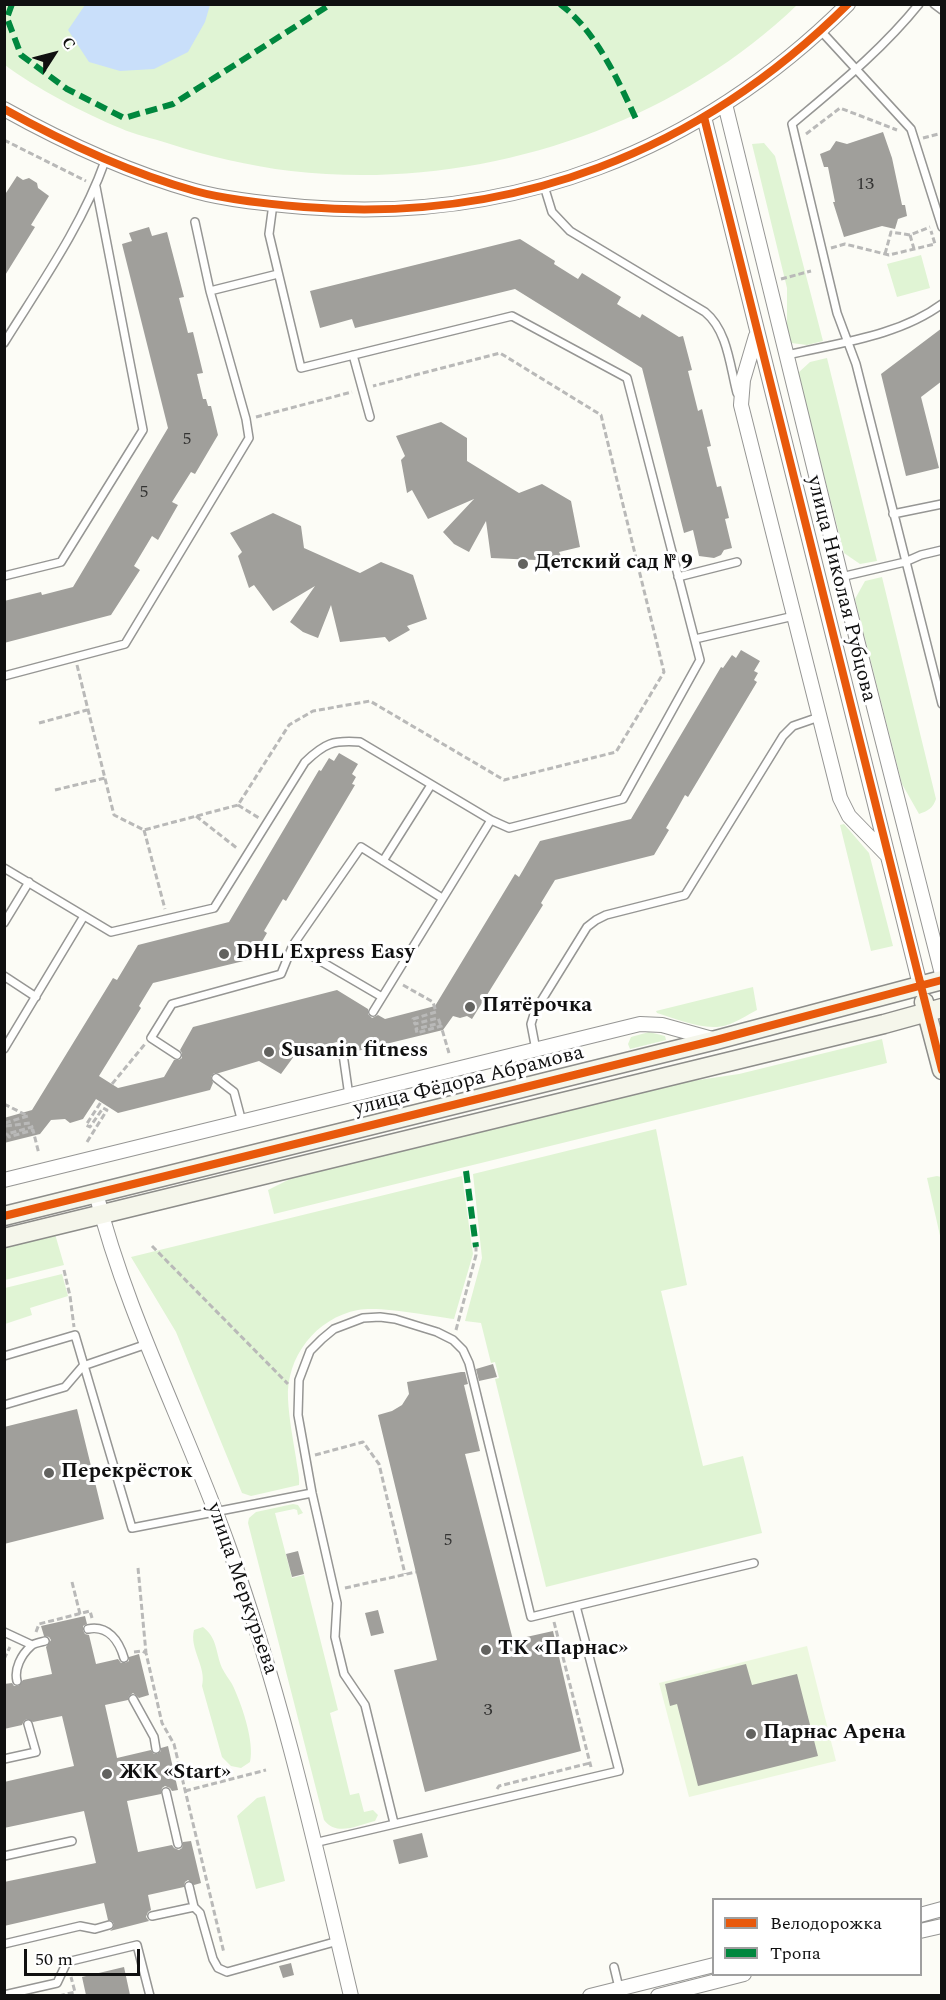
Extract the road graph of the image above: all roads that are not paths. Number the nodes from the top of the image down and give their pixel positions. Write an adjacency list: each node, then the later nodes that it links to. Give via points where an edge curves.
1 (848, 4): 5 (street)
2 (919, 4): 6 (lane)
3 (934, 4): 4 (lane)
4 (942, 10)
5 (821, 31): 6 (lane); 7 (street)
6 (856, 71): 15 (lane, via 911,129); 20 (lane, via 792,124 837,313)
7 (725, 104): 9 (street); 23 (street, улица Николая Рубцова)
8 (4, 109): 10 (street)
9 (704, 117): 11 (street, via 627,157); 19 (street, улица Николая Рубцова)
10 (105, 160): 12 (lane); 13 (street, via 196,192)
11 (544, 186): 13 (street, via 450,205 397,209 341,210); 24 (lane, via 552,212 570,231 714,320 722,334)
12 (96, 187): 21 (lane); 31 (lane, via 144,430 61,562)
13 (273, 204): 16 (lane, via 269,234)
14 (195, 222): 17 (lane)
15 (942, 227)
16 (278, 274): 17 (lane); 22 (lane, via 301,368)
17 (210, 291): 36 (lane, via 249,438 125,644)
18 (942, 304): 20 (lane, via 928,315)
19 (757, 334): 24 (street, via 743,380); 41 (street, улица Николая Рубцова)
20 (848, 341): 23 (lane); 27 (lane)
21 (4, 344)
22 (353, 355): 25 (lane); 32 (lane, via 512,316 627,378)
23 (787, 355): 33 (street, улица Николая Рубцова)
24 (741, 405): 34 (street)
25 (370, 417)
26 (942, 504): 27 (lane)
27 (893, 514): 30 (lane)
28 (942, 550): 30 (lane)
29 (737, 562): 32 (lane)
30 (905, 562): 33 (lane); 37 (lane)
31 (4, 576)
32 (678, 577): 35 (lane)
33 (841, 578): 49 (street, улица Николая Рубцова)
34 (794, 616): 35 (lane); 38 (street)
35 (695, 639): 40 (lane, via 700,660 623,799 510,828)
36 (4, 676)
37 (942, 704)
38 (819, 717): 41 (street, via 840,798 849,816); 60 (lane, via 794,726 783,736 685,895 606,915 587,927 535,1011 531,1024)
39 (431, 784): 40 (lane); 42 (lane); 46 (lane, via 360,741 341,740 321,747 305,762 214,908 111,932)
40 (491, 820): 45 (lane)
41 (888, 857): 52 (street, улица Николая Рубцова)
42 (383, 861): 45 (lane); 48 (lane, via 361,847)
43 (4, 868): 44 (lane)
44 (29, 882): 46 (lane); 47 (lane)
45 (442, 898): 54 (lane)
46 (84, 916): 53 (lane)
47 (4, 923)
48 (293, 945): 54 (lane); 61 (lane, via 281,974 172,1004 150,1038)
49 (942, 974)
50 (4, 976): 53 (lane)
51 (942, 980): 52 (street, улица Фёдора Абрамова)
52 (920, 985): 55 (street, улица Николая Рубцова); 57 (street, улица Фёдора Абрамова)
53 (36, 997): 59 (lane)
54 (382, 997): 56 (lane)
55 (934, 1010): 62 (street, улица Николая Рубцова); 68 (street, улица Фёдора Абрамова)
56 (373, 1012)
57 (716, 1040): 60 (street, via 651,1023); 67 (street, улица Фёдора Абрамова)
58 (346, 1048): 64 (lane, via 343,1054)
59 (4, 1049)
60 (536, 1050): 64 (street)
61 (177, 1055)
62 (942, 1070)
63 (216, 1078): 65 (lane, via 234,1092)
64 (349, 1096): 65 (street)
65 (242, 1122): 66 (street)
66 (4, 1180)
67 (96, 1193): 68 (street, улица Меркурьева); 69 (street, улица Фёдора Абрамова)
68 (101, 1214): 70 (street, улица Фёдора Абрамова); 71 (street, улица Меркурьева)
69 (4, 1216)
70 (4, 1238)
71 (147, 1344): 73 (lane); 76 (street, улица Меркурьева)
72 (4, 1356): 73 (lane, via 75,1335)
73 (83, 1366): 74 (lane, via 65,1387); 76 (lane, via 132,1528)
74 (4, 1406)
75 (312, 1492): 76 (lane); 78 (lane, via 298,1415 299,1380 310,1351 328,1334 363,1318 380,1317 437,1332 453,1340 469,1363 531,1617); 90 (lane, via 337,1603 335,1637 344,1674 365,1705)
76 (216, 1510): 93 (street, улица Меркурьева, via 266,1657)
77 (754, 1563): 78 (lane)
78 (576, 1606): 90 (lane, via 619,1771)
79 (91, 1628): 83 (lane, via 113,1636)
80 (4, 1632): 82 (lane)
81 (45, 1641): 82 (lane)
82 (32, 1645): 84 (lane, via 19,1662)
83 (123, 1656)
84 (17, 1681)
85 (133, 1699): 87 (lane, via 154,1737)
86 (28, 1724): 88 (lane, via 36,1752)
87 (156, 1749)
88 (4, 1759)
89 (166, 1792): 92 (lane)
90 (394, 1823): 93 (lane)
91 (72, 1841): 94 (lane)
92 (178, 1844)
93 (314, 1844): 103 (street, улица Меркурьева)
94 (4, 1856)
95 (189, 1886): 96 (lane)
96 (194, 1907): 99 (lane); 103 (lane, via 200,1913 213,1959 218,1968 227,1972)
97 (942, 1909): 98 (street)
98 (922, 1915)
99 (152, 1916)
100 (109, 1925): 104 (lane, via 95,1929 80,1926)
101 (942, 1926): 102 (street)
102 (922, 1931)
103 (338, 1941): 111 (street, улица Меркурьева)
104 (4, 1944)
105 (712, 1966): 108 (street)
106 (614, 1967): 108 (lane)
107 (736, 1976): 113 (street)
108 (620, 1992): 112 (street)
109 (4, 1995): 110 (lane, via 57,1983 67,1962 137,1945)
110 (150, 1995)
111 (351, 1995)
112 (590, 1995)
113 (658, 1995)

